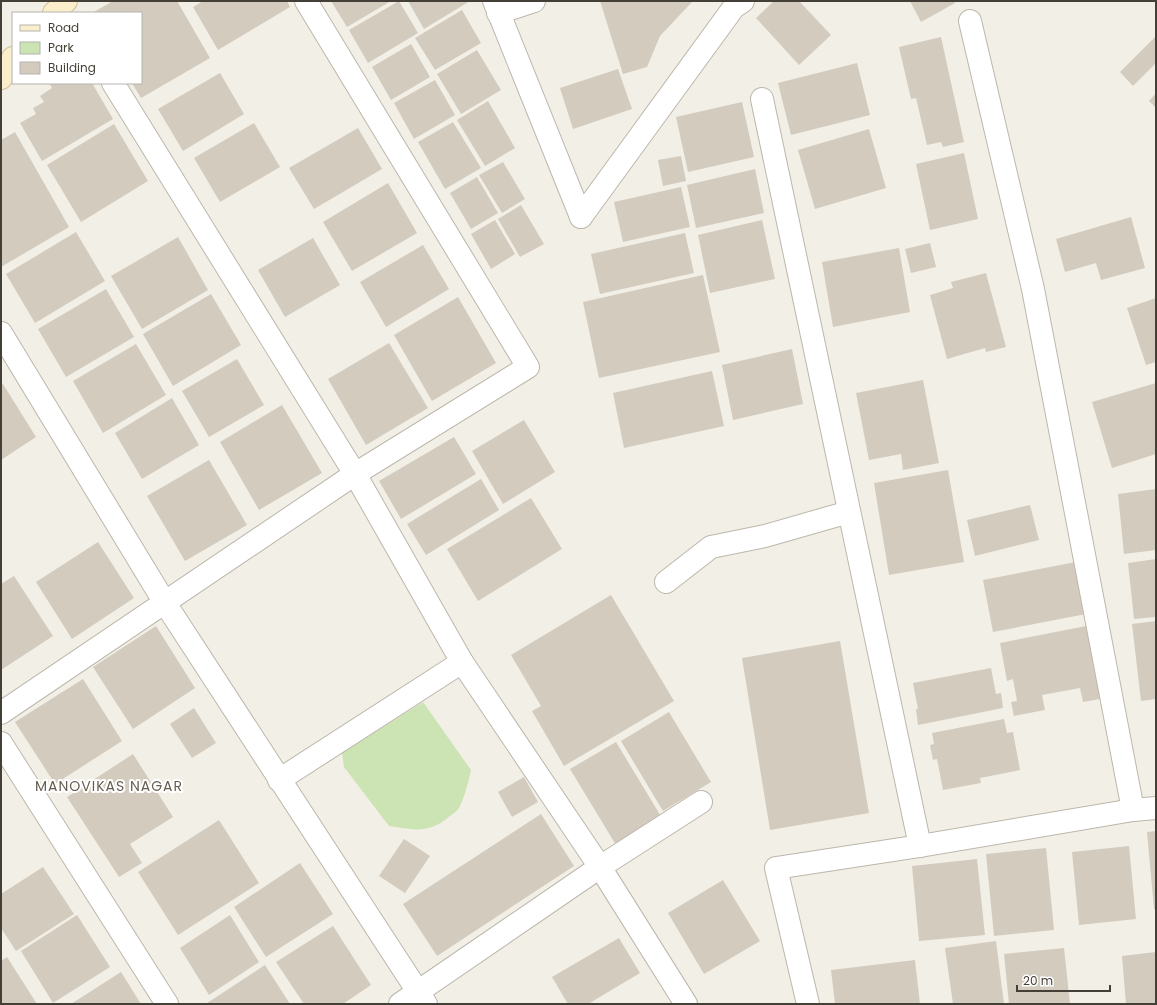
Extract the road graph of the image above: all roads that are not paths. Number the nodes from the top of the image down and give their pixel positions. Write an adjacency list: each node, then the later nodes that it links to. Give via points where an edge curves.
1 (306, 1): 11 (street, via 528,367)
2 (534, 1): 4 (street)
3 (743, 1): 4 (street, via 734,7 582,217)
4 (496, 7)
5 (970, 21): 21 (street, via 1033,289)
6 (12, 60): 7 (main road)
7 (1, 78)
8 (114, 84): 11 (street)
9 (762, 99): 12 (street)
10 (1, 333): 14 (street)
11 (355, 474): 14 (street); 15 (street)
12 (849, 512): 13 (street, via 764,536 711,547); 22 (street)
13 (666, 582)
14 (165, 603): 16 (street); 18 (street)
15 (462, 662): 18 (street); 23 (street)
16 (1, 713)
17 (1, 743): 25 (street)
18 (279, 780): 24 (street)
19 (701, 802): 23 (street)
20 (1156, 808): 21 (street)
21 (1133, 810): 22 (street)
22 (920, 846): 27 (street, via 776,868)
23 (600, 867): 24 (street); 26 (street)
24 (415, 1000)
25 (167, 1004)
26 (686, 1004)
27 (808, 1004)

